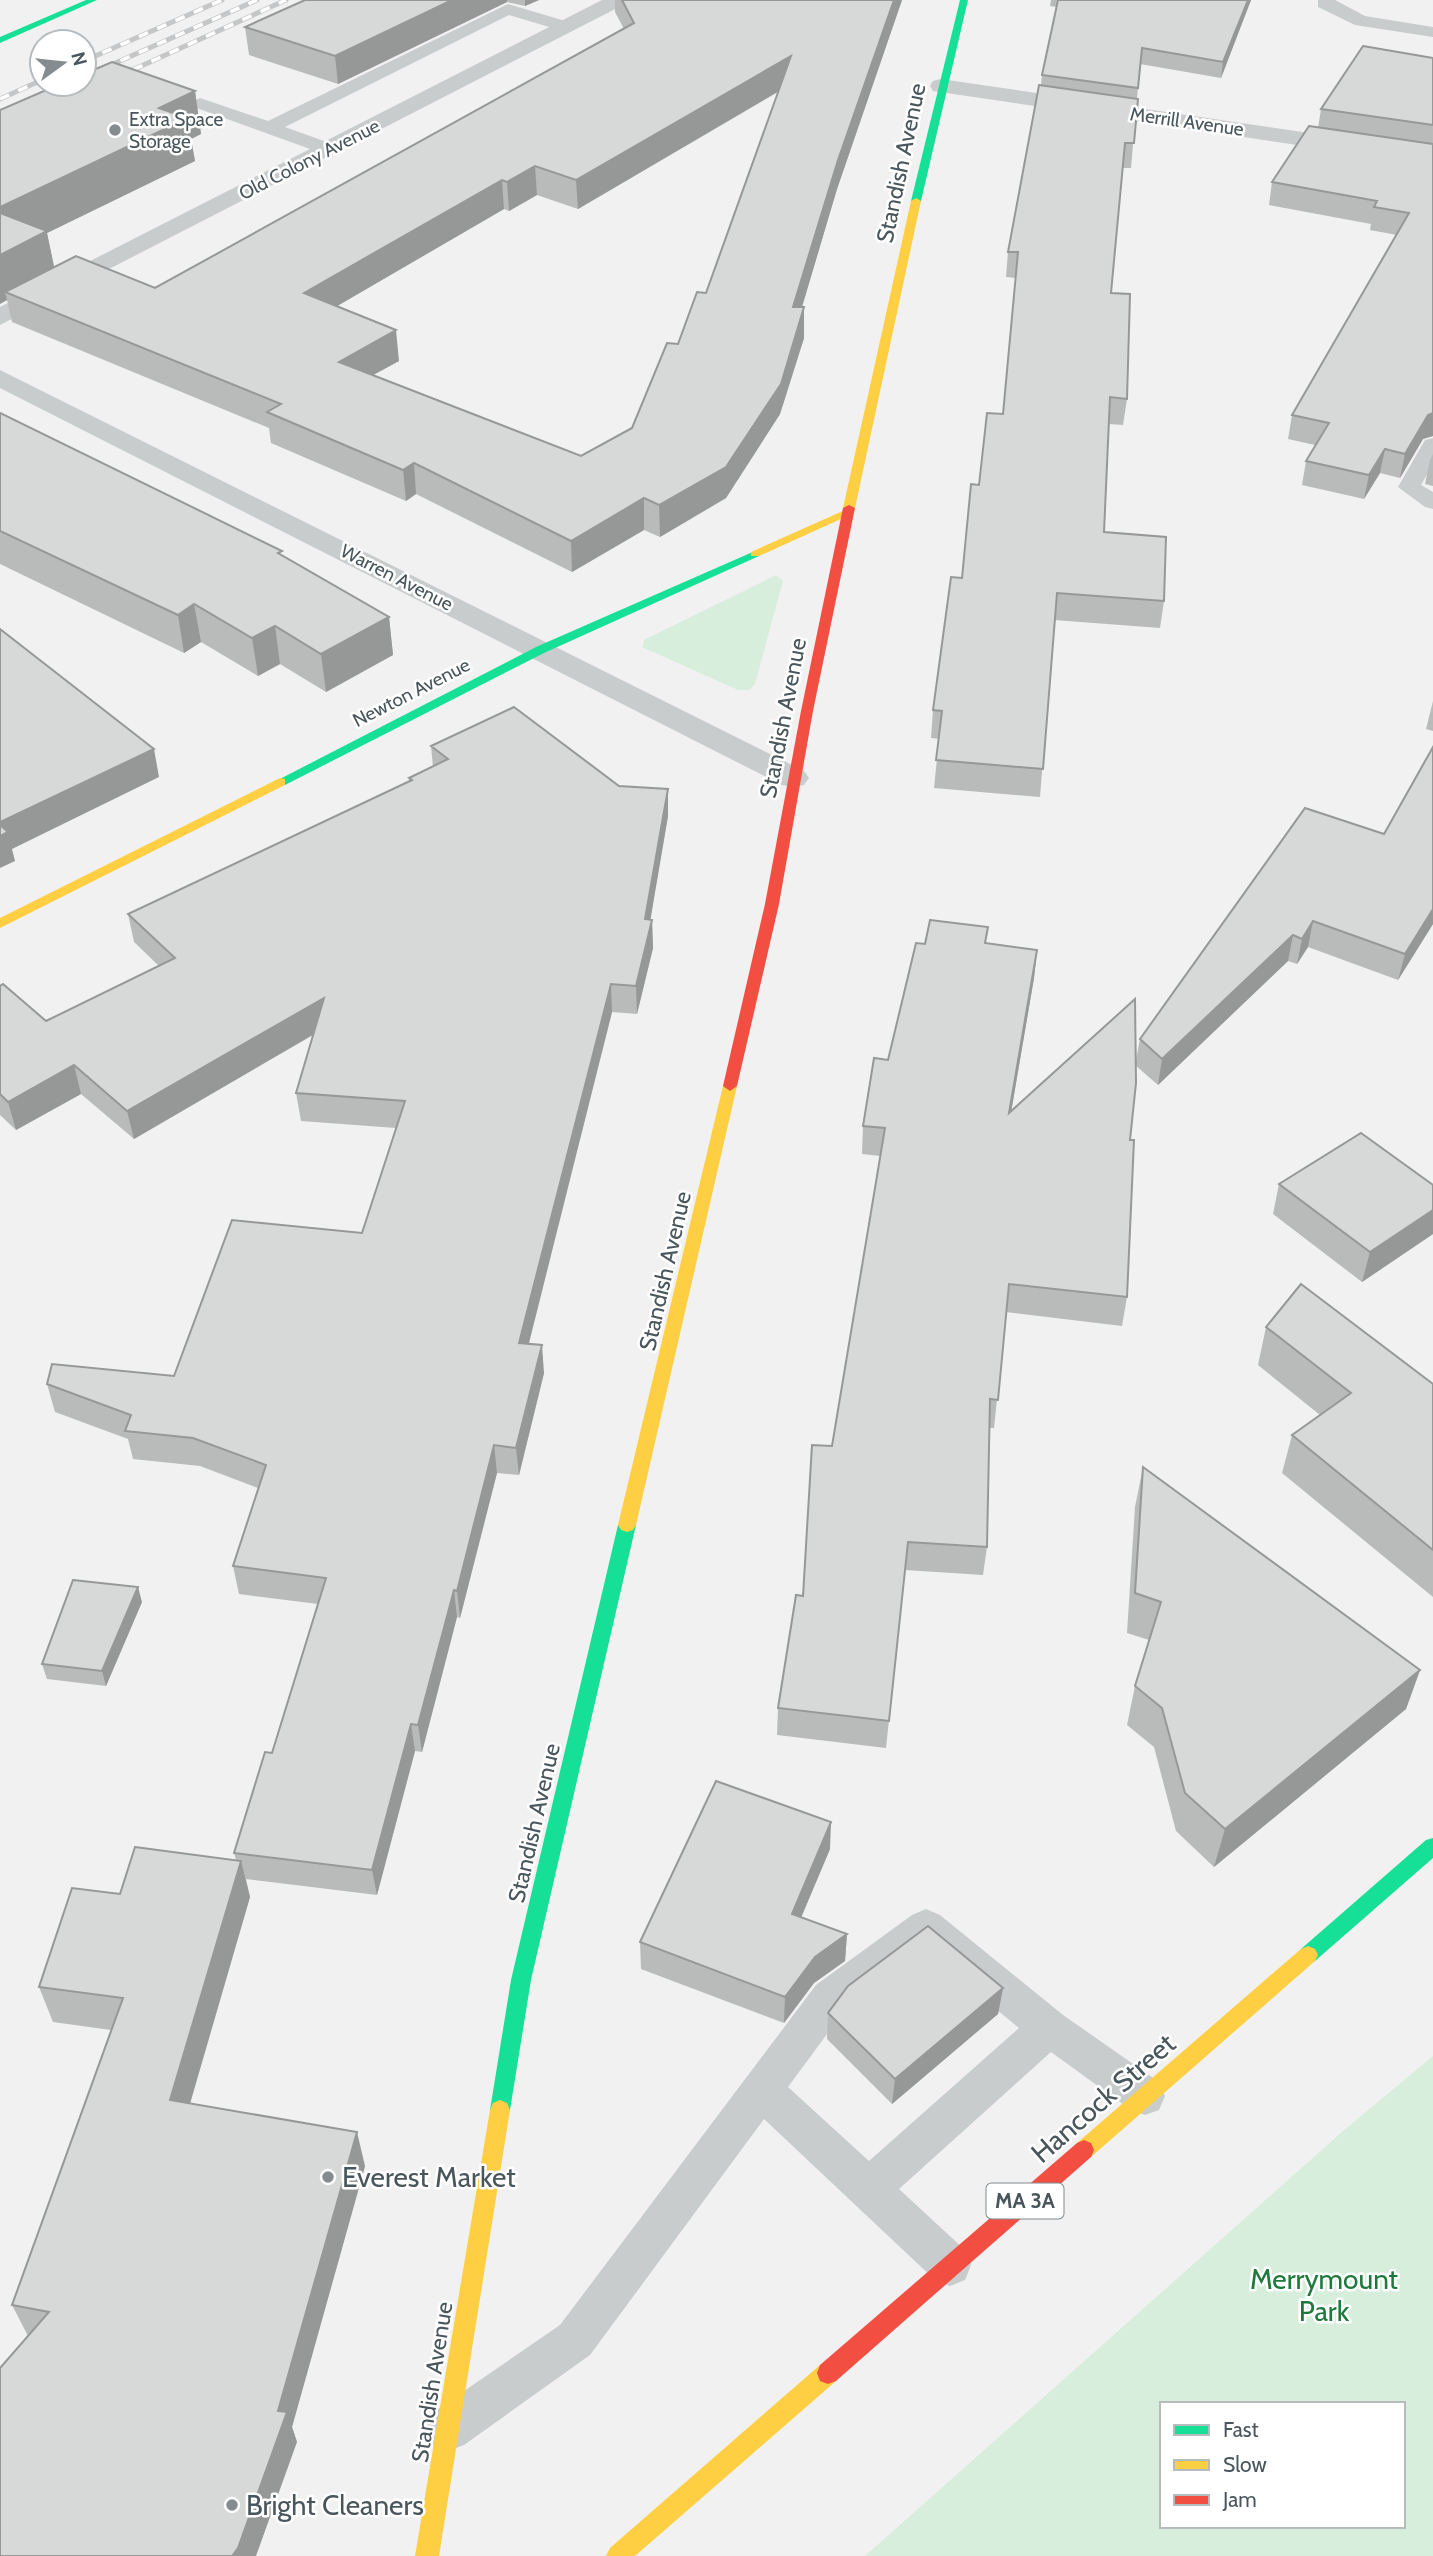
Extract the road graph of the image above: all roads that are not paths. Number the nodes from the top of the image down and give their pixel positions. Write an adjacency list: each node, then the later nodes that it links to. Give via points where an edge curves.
1 (93, 0): 7 (street)
2 (618, 0): 5 (street, Old Colony Avenue)
3 (964, 0): 8 (street, Standish Avenue)
4 (1327, 0): 6 (lane, via 1324,3 1361,20)
5 (566, 27): 10 (lane, via 508,9); 11 (street, Old Colony Avenue)
6 (1433, 32)
7 (0, 40)
8 (941, 86): 12 (street, Merrill Avenue); 17 (street, Standish Avenue)
9 (200, 103): 10 (lane)
10 (269, 128): 11 (lane)
11 (328, 149): 13 (street, Old Colony Avenue)
12 (1433, 159)
13 (0, 317)
14 (0, 378): 18 (street, Warren Avenue)
15 (1433, 445): 16 (lane, via 1409,487)
16 (1433, 502)
17 (848, 513): 18 (street, Newton Avenue); 19 (street, Standish Avenue)
18 (540, 650): 19 (street, Warren Avenue); 20 (street, Newton Avenue)
19 (793, 778): 27 (street, Standish Avenue, via 772,904 521,1980)
20 (0, 924)
21 (1433, 1846): 24 (street, Hancock Street / MA 3A)
22 (1049, 2028): 23 (lane, via 926,1927 830,1998); 24 (lane); 25 (lane)
23 (761, 2089): 25 (lane); 27 (lane, via 575,2340)
24 (1145, 2096): 26 (street, Hancock Street / MA 3A)
25 (867, 2189): 26 (lane)
26 (950, 2265): 29 (street, Hancock Street / MA 3A)
27 (448, 2429): 28 (street, Standish Avenue)
28 (427, 2556)
29 (618, 2556)

